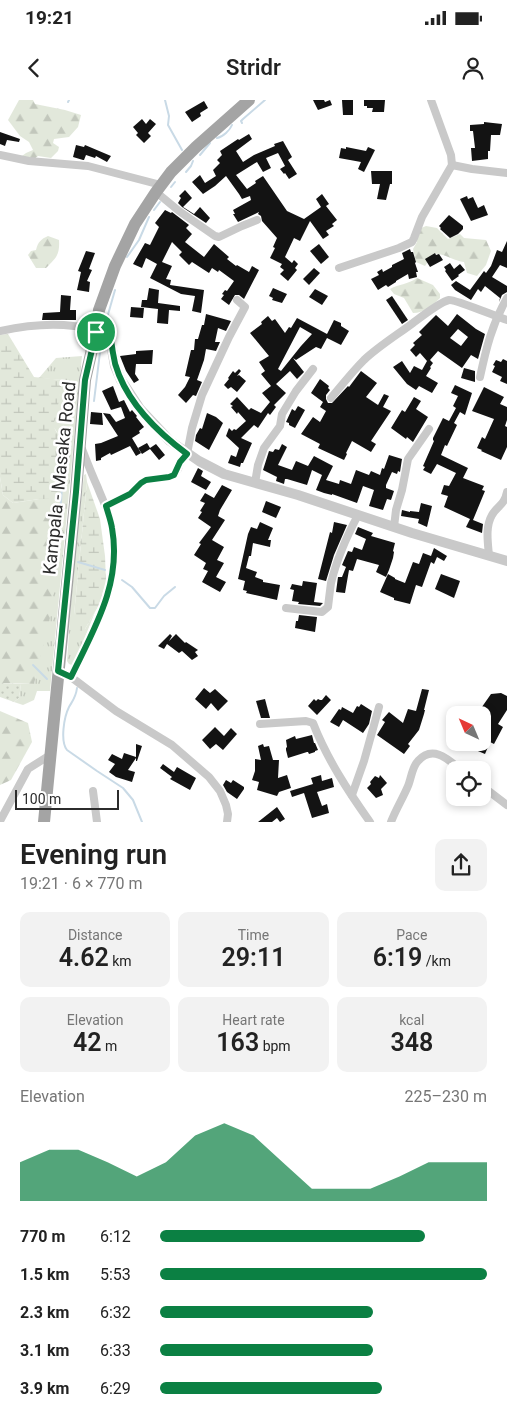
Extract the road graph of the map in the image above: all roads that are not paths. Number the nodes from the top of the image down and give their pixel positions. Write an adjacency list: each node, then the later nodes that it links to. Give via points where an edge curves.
1 (248, 100): 6 (main road, Kampala - Masaka Road, via 196,147)
2 (431, 100): 4 (street)
3 (0, 155): 6 (street, via 88,166)
4 (452, 165): 5 (street); 8 (street, via 422,217 412,242)
5 (507, 173)
6 (158, 188): 7 (street, via 178,211 215,236); 14 (main road, Kampala - Masaka Road, via 134,224 115,266 99,310)
7 (258, 220)
8 (339, 268)
9 (507, 298): 11 (street)
10 (237, 300): 20 (street, via 245,307 202,395)
11 (497, 317): 12 (street); 16 (street); 17 (street, via 455,300 445,302 364,360)
12 (507, 320)
13 (0, 331): 14 (street, via 43,325 75,326)
14 (96, 332): 19 (main road, Kampala - Masaka Road, via 85,380); 20 (street, via 110,338 115,366 133,400 161,432)
15 (313, 369): 21 (street, via 296,391 282,414 280,426 264,448)
16 (480, 377)
17 (331, 398)
18 (429, 428): 25 (street, via 408,459)
19 (79, 444): 23 (street); 29 (main road, Kampala - Masaka Road)
20 (187, 454): 21 (street, via 224,474); 23 (street, via 174,475 146,480 130,494)
21 (255, 483): 24 (street)
22 (507, 492): 26 (street, via 504,502 490,519)
23 (106, 506): 30 (street, via 114,541 111,584)
24 (358, 515): 25 (street); 28 (street, via 331,583 328,607 322,612)
25 (394, 527): 26 (street)
26 (489, 556): 27 (street)
27 (507, 561)
28 (286, 608)
29 (58, 671): 30 (street); 33 (main road, Kampala - Masaka Road)
30 (71, 677): 42 (street, via 124,716 172,745 209,777 226,805)
31 (379, 707): 37 (street)
32 (260, 724): 37 (street, via 313,723 324,750)
33 (50, 755): 39 (street, via 28,769); 40 (main road, Kampala - Masaka Road)
34 (449, 761): 44 (street, via 434,753 418,761)
35 (93, 791): 41 (street)
36 (491, 793): 38 (street)
37 (352, 795): 43 (street)
38 (507, 805)
39 (0, 821)
40 (44, 822)
41 (97, 822)
42 (227, 822)
43 (370, 822)
44 (391, 822)

